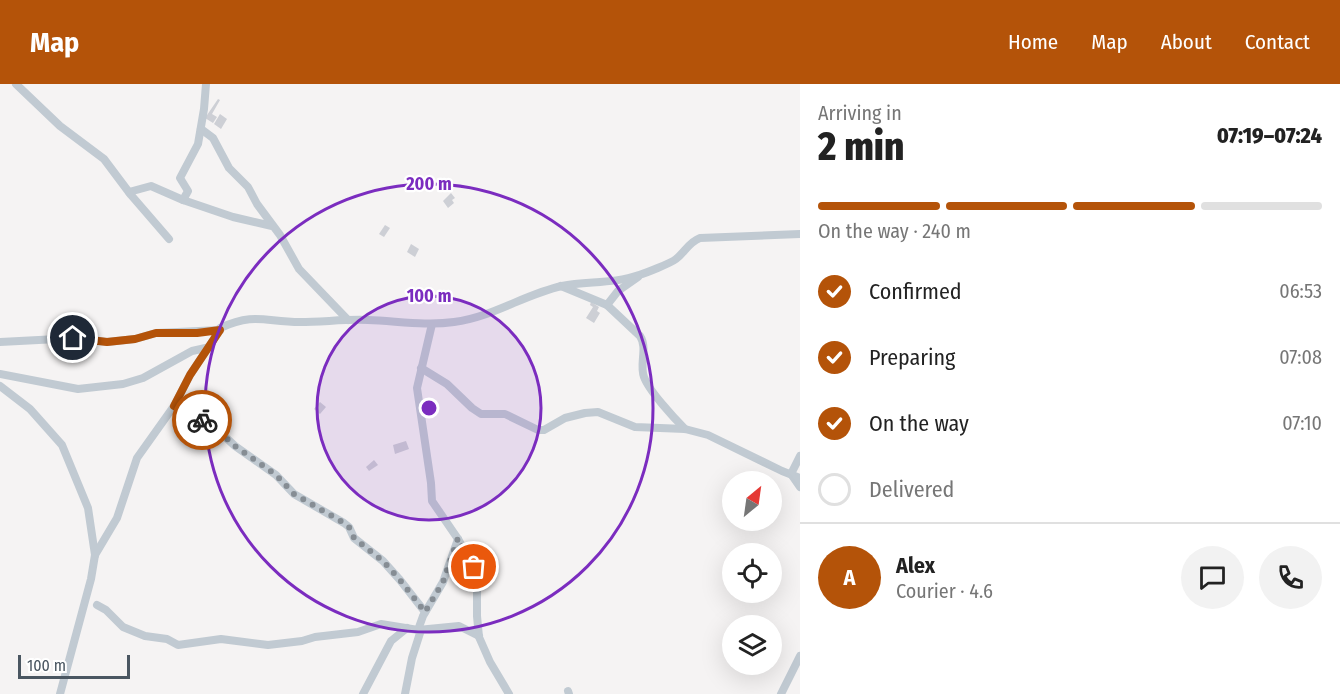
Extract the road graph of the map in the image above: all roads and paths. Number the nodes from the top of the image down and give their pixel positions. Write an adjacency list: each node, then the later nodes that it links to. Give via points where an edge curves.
1 (16, 84): 4 (street, via 60,126 104,159)
2 (206, 84): 3 (street)
3 (201, 129): 5 (street, via 198,144 180,178 188,191); 6 (street, via 213,138)
4 (129, 192): 5 (street, via 151,186); 8 (street)
5 (183, 200): 6 (street)
6 (272, 226): 12 (street, via 299,269)
7 (800, 234): 9 (street, via 696,238 677,258)
8 (169, 239)
9 (640, 275): 10 (street); 11 (street)
10 (561, 286): 11 (street); 13 (street, via 485,315)
11 (607, 304): 21 (street, via 642,339 644,377)
12 (348, 320): 13 (street); 14 (street, via 248,318)
13 (432, 324): 17 (street)
14 (220, 330): 15 (street, via 156,333 107,342 73,338); 16 (street)
15 (0, 342)
16 (210, 347): 18 (street, via 192,351 143,378 123,384 71,389); 20 (street)
17 (422, 368): 21 (street, via 481,414 505,414 542,431 566,418 594,412 635,427); 26 (street, via 417,388 432,501)
18 (0, 374)
19 (0, 386): 27 (street, via 30,409 62,445 88,508)
20 (174, 406): 27 (street, via 137,458 117,518); 29 (street, via 210,423 294,494 349,527 354,538 383,561)
21 (685, 429): 23 (street, via 708,435)
22 (800, 456): 23 (street)
23 (791, 474): 24 (street); 25 (street)
24 (800, 478)
25 (800, 487)
26 (458, 538): 29 (street, via 443,582); 32 (street, via 476,575)
27 (95, 555): 34 (street)
28 (97, 605): 30 (street, via 123,627 178,645 221,639 268,645 358,632 381,624)
29 (425, 612): 31 (street)
30 (406, 628): 31 (street); 35 (street, via 391,641)
31 (419, 630): 32 (street, via 459,626); 36 (street)
32 (479, 636): 37 (street)
33 (800, 656): 38 (street)
34 (60, 694)
35 (363, 694)
36 (405, 694)
37 (508, 694)
38 (781, 694)

